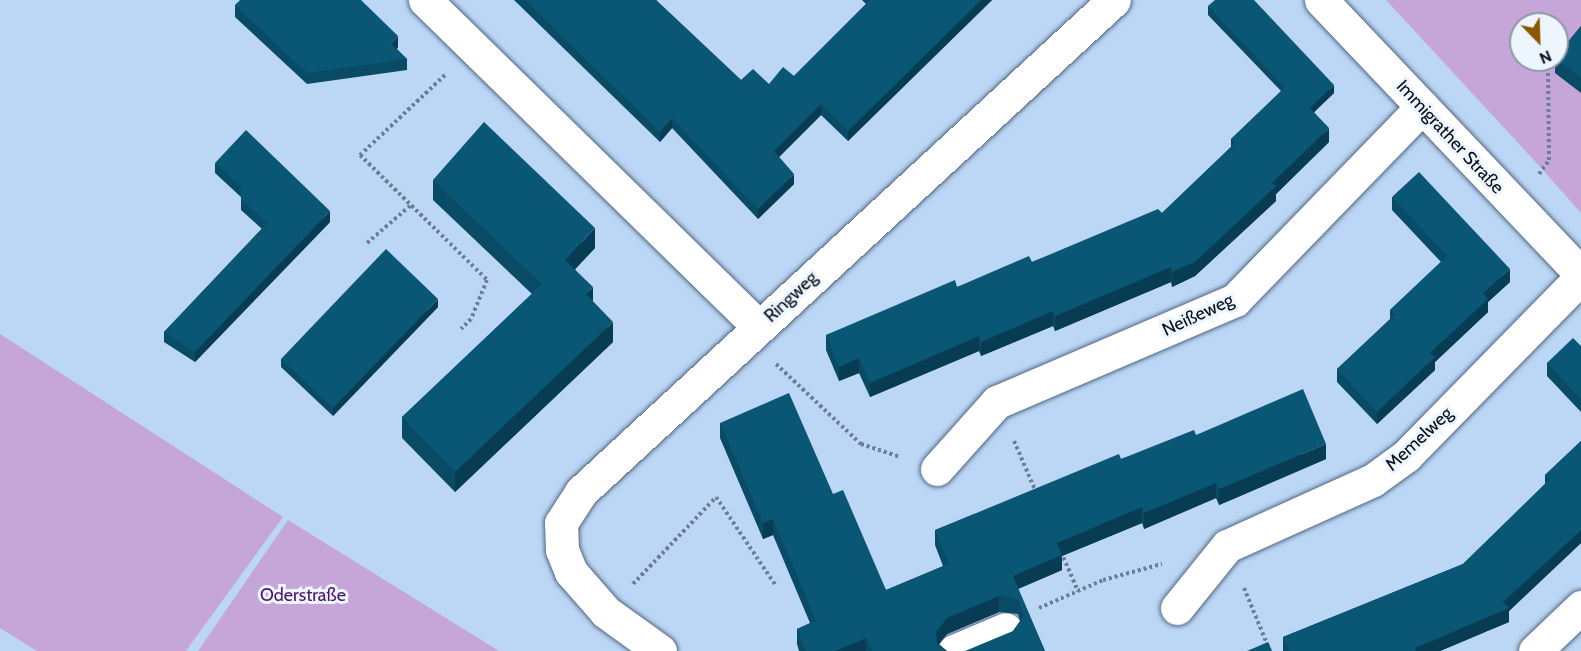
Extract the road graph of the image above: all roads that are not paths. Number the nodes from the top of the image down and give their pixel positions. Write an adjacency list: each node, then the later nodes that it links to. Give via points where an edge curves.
1 (425, 0): 6 (street, Ringweg)
2 (1114, 0): 6 (street, Ringweg)
3 (1321, 0): 4 (street, Immigrather Straße)
4 (1422, 107): 5 (street, Immigrather Straße); 7 (street, Neißeweg, via 1235,300 998,402)
5 (1581, 275): 9 (street, Memelweg, via 1406,456 1373,480 1227,546)
6 (753, 332): 11 (street, via 581,492 561,523 562,550 571,572 606,612)
7 (937, 469)
8 (1581, 607): 13 (street)
9 (1177, 608)
10 (1006, 629): 12 (street)
11 (660, 651)
12 (954, 651)
13 (1535, 651)

